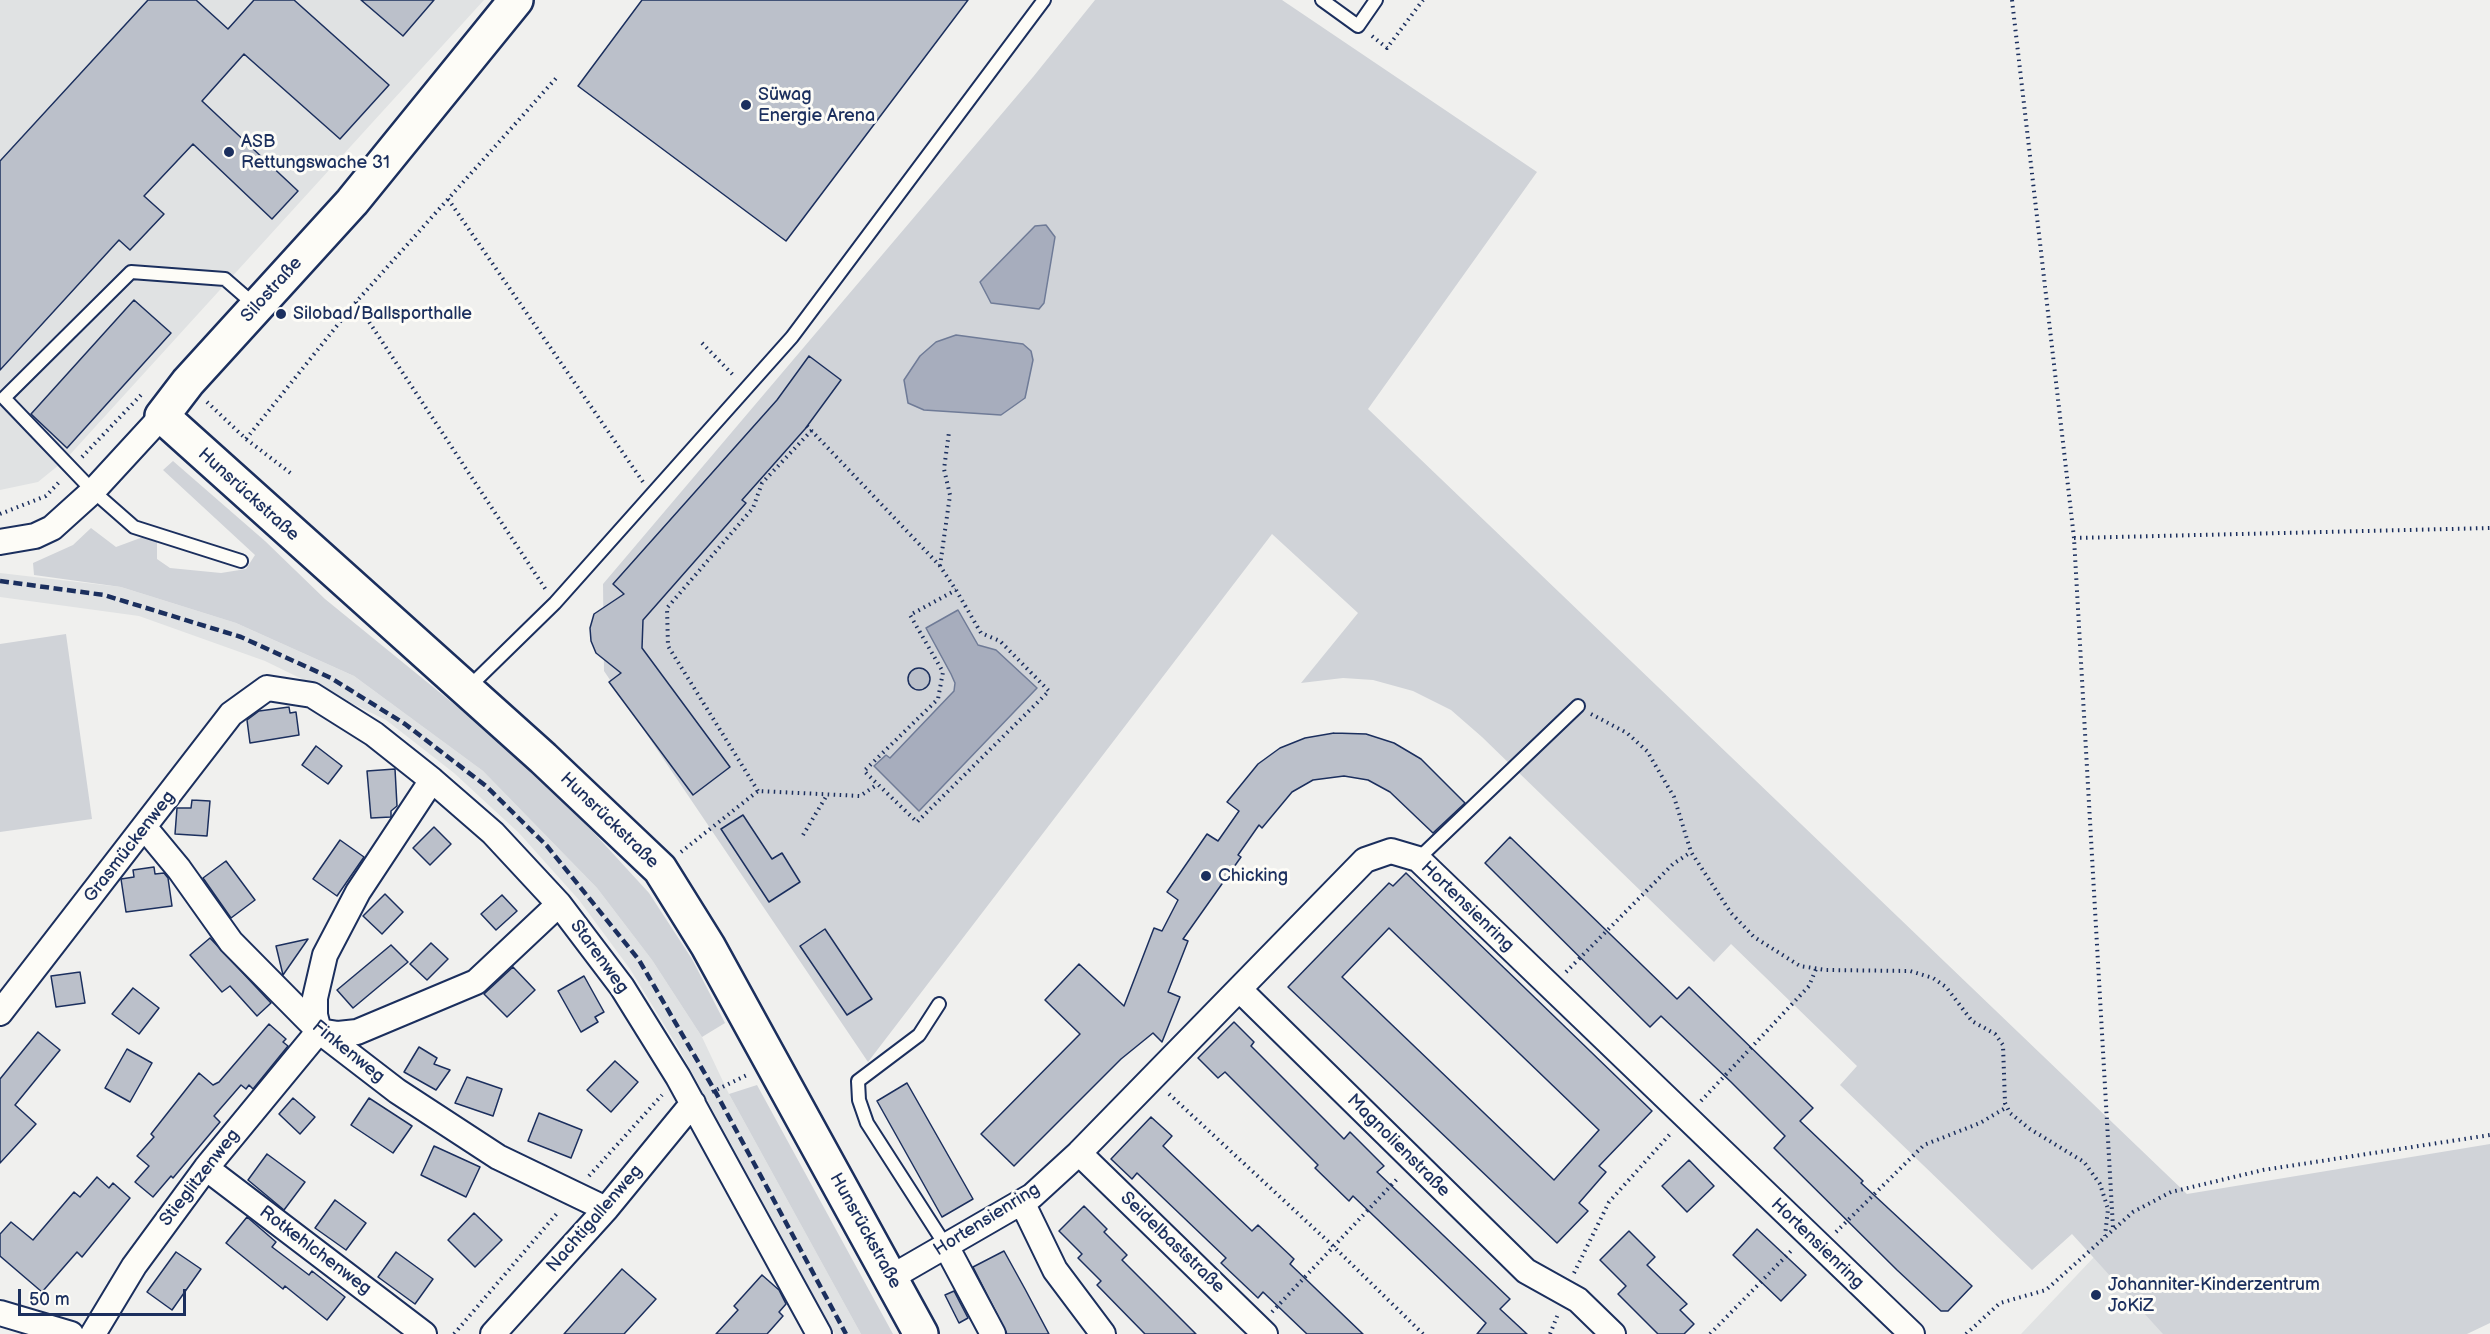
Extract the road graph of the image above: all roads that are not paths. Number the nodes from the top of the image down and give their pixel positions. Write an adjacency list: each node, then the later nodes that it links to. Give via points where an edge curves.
1 (516, 0): 5 (main road, Silostraße, via 352,202)
2 (1044, 0): 11 (lane, via 792,337 555,603)
3 (1322, 0): 4 (lane, via 1358,26)
4 (1376, 0)
5 (256, 307): 6 (main road, Silostraße); 7 (lane, via 225,279 130,272 4,398)
6 (162, 416): 7 (street, Silostraße); 11 (main road, Hunsrückstraße)
7 (93, 491): 8 (street, Silostraße, via 52,528 35,536); 9 (lane, via 134,527)
8 (0, 542)
9 (241, 561)
10 (267, 688): 13 (street, Starenweg, via 312,695 374,734); 14 (street, Grasmückenweg, via 231,714)
11 (465, 690): 27 (main road, Hunsrückstraße, via 660,869 708,946)
12 (1578, 706): 15 (lane)
13 (432, 780): 16 (street, Starenweg, via 493,833); 20 (street, via 358,892 325,955 315,999)
14 (146, 828): 19 (street, Grasmückenweg); 20 (street, Finkenweg, via 231,942)
15 (1418, 859): 17 (street, Hortensienring, via 1391,851 1365,860); 39 (street, Hortensienring)
16 (559, 904): 20 (street, via 476,982 357,1032); 21 (street, Starenweg, via 622,987)
17 (1239, 989): 22 (street, Hortensienring); 38 (street, Magnolienstraße, via 1526,1271 1578,1300)
18 (939, 1004): 26 (lane, via 918,1035 858,1081 858,1090 867,1123)
19 (0, 1013)
20 (319, 1031): 23 (street, Stieglitzenweg); 25 (street, Finkenweg, via 397,1091 498,1157)
21 (693, 1103): 25 (street, Nachtigallenweg); 29 (street, Starenweg)
22 (1079, 1153): 24 (street, Hortensienring); 30 (street, Seidelbaststraße)
23 (206, 1168): 32 (street, Stieglitzenweg, via 134,1266); 33 (street, Rotkehlchenweg)
24 (1022, 1202): 26 (street, Hortensienring); 37 (street, via 1055,1270)
25 (606, 1209): 34 (street, Nachtigallenweg)
26 (946, 1246): 27 (street, Hortensienring); 36 (street)
27 (890, 1278): 35 (main road, Hunsrückstraße)
28 (0, 1313): 31 (street)
29 (811, 1330)
30 (1261, 1330)
31 (71, 1334)
32 (93, 1334)
33 (424, 1334)
34 (493, 1334)
35 (921, 1334)
36 (993, 1334)
37 (1103, 1334)
38 (1613, 1334)
39 (1912, 1334)

